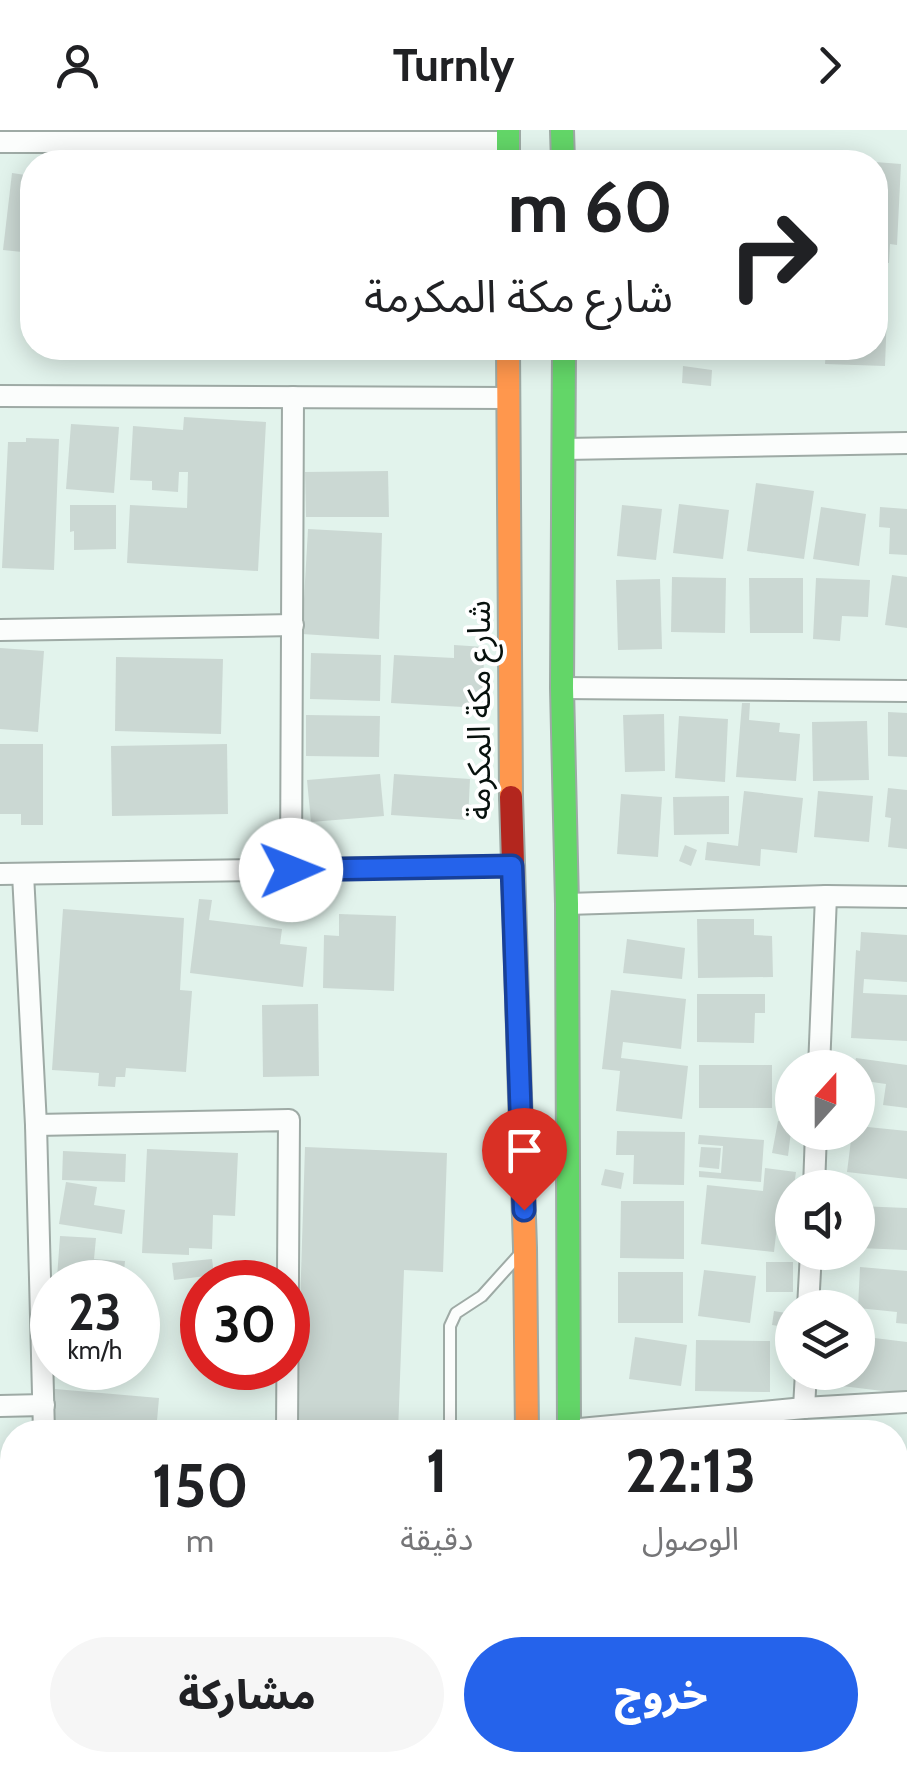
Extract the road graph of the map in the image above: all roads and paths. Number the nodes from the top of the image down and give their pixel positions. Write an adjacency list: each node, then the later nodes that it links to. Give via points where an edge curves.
1 (291, 136): 2 (street); 3 (street)
2 (0, 142)
3 (508, 145)
4 (508, 360): 8 (main road, شارع مكة المكرمة)
5 (564, 360): 10 (main road)
6 (0, 396): 7 (street)
7 (293, 397): 8 (street); 11 (street)
8 (508, 398): 15 (main road, شارع مكة المكرمة)
9 (907, 443): 10 (street)
10 (565, 448): 13 (main road)
11 (293, 625): 12 (street); 16 (street)
12 (0, 630)
13 (562, 688): 14 (street); 21 (main road)
14 (907, 691)
15 (512, 866): 16 (street); 24 (main road, شارع مكة المكرمة)
16 (291, 870): 18 (street)
17 (0, 874): 18 (street)
18 (24, 874): 23 (street)
19 (826, 896): 20 (street); 21 (street); 22 (street)
20 (907, 897)
21 (567, 904): 34 (main road)
22 (820, 1050)
23 (36, 1124): 27 (street); 31 (street, via 290,1120)
24 (525, 1248): 32 (lane, via 450,1326); 33 (main road, شارع مكة المكرمة)
25 (805, 1390): 29 (street)
26 (907, 1402): 29 (street)
27 (44, 1405): 28 (street); 30 (street)
28 (0, 1406)
29 (804, 1408): 35 (street)
30 (44, 1420)
31 (287, 1420)
32 (450, 1420)
33 (527, 1420)
34 (569, 1420)
35 (681, 1420)

